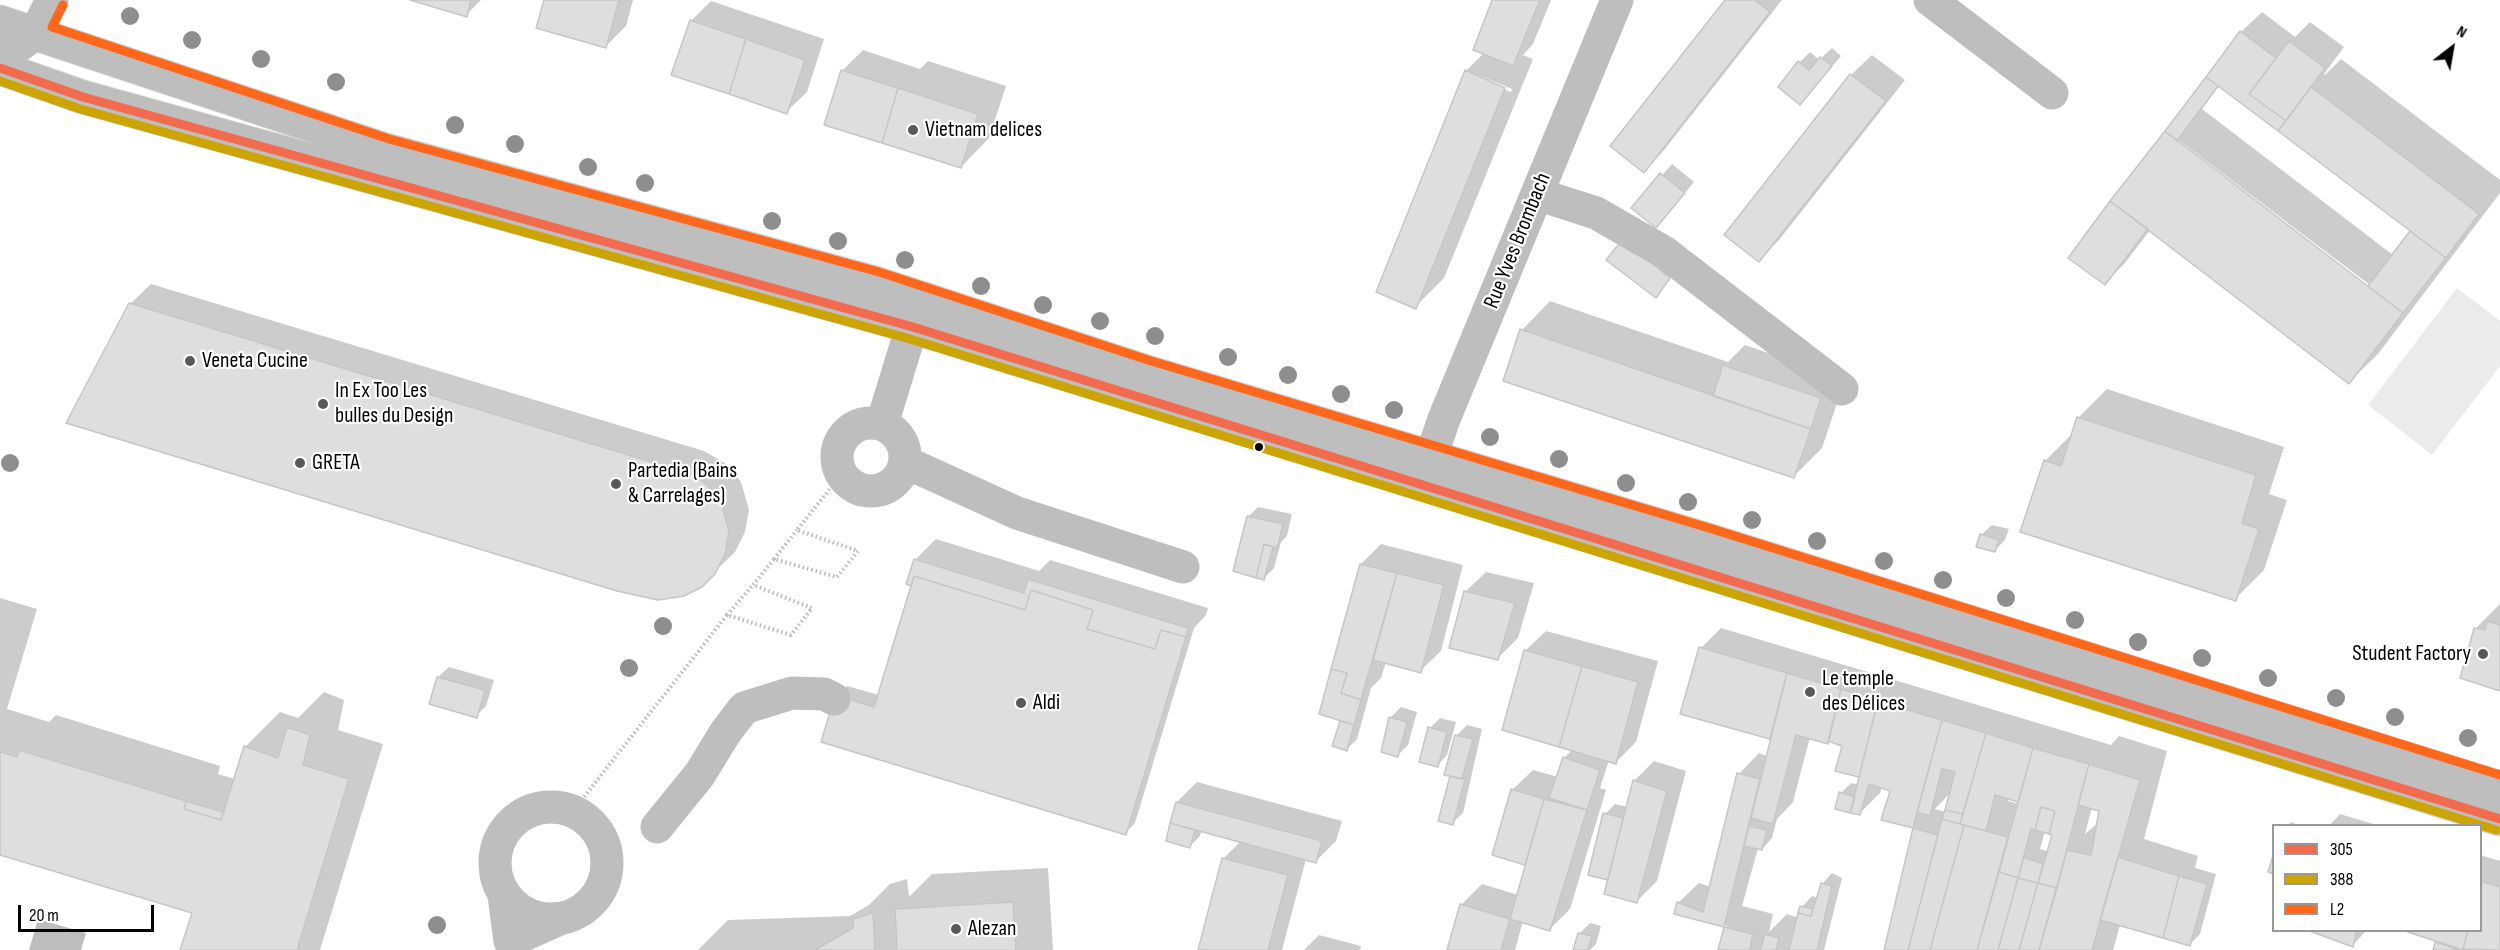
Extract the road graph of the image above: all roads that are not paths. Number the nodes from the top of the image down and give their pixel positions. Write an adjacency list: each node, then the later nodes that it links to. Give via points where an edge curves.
1 (52, 0): 5 (main road)
2 (1617, 0): 9 (main road, Rue Yves Brombach)
3 (1930, 0): 8 (main road)
4 (0, 22): 5 (main road)
5 (35, 34): 6 (main road); 10 (main road, via 386,150 875,283)
6 (0, 59)
7 (0, 68): 10 (main road, via 83,97)
8 (2052, 93)
9 (1537, 194): 11 (main road, via 1596,213 1664,252); 14 (main road, Rue Yves Brombach)
10 (917, 312): 12 (main road); 14 (main road)
11 (1842, 388)
12 (882, 424): 13 (main road, via 900,439); 13 (main road, via 858,424 841,439 836,459 841,475 859,490 883,490 901,474)
13 (905, 462): 15 (main road, via 1017,513)
14 (1426, 469): 17 (main road, via 1705,539); 18 (main road)
15 (1183, 567)
16 (834, 699): 19 (main road, via 824,694 792,693 744,708 700,774)
17 (2500, 788)
18 (2500, 819)
19 (657, 826)
20 (504, 896): 21 (main road, via 515,908 530,915); 21 (main road, via 494,862 505,829 535,808 555,806 573,811 598,831 608,861 606,878 590,905); 22 (main road)
21 (561, 919): 22 (main road)
22 (507, 945)

